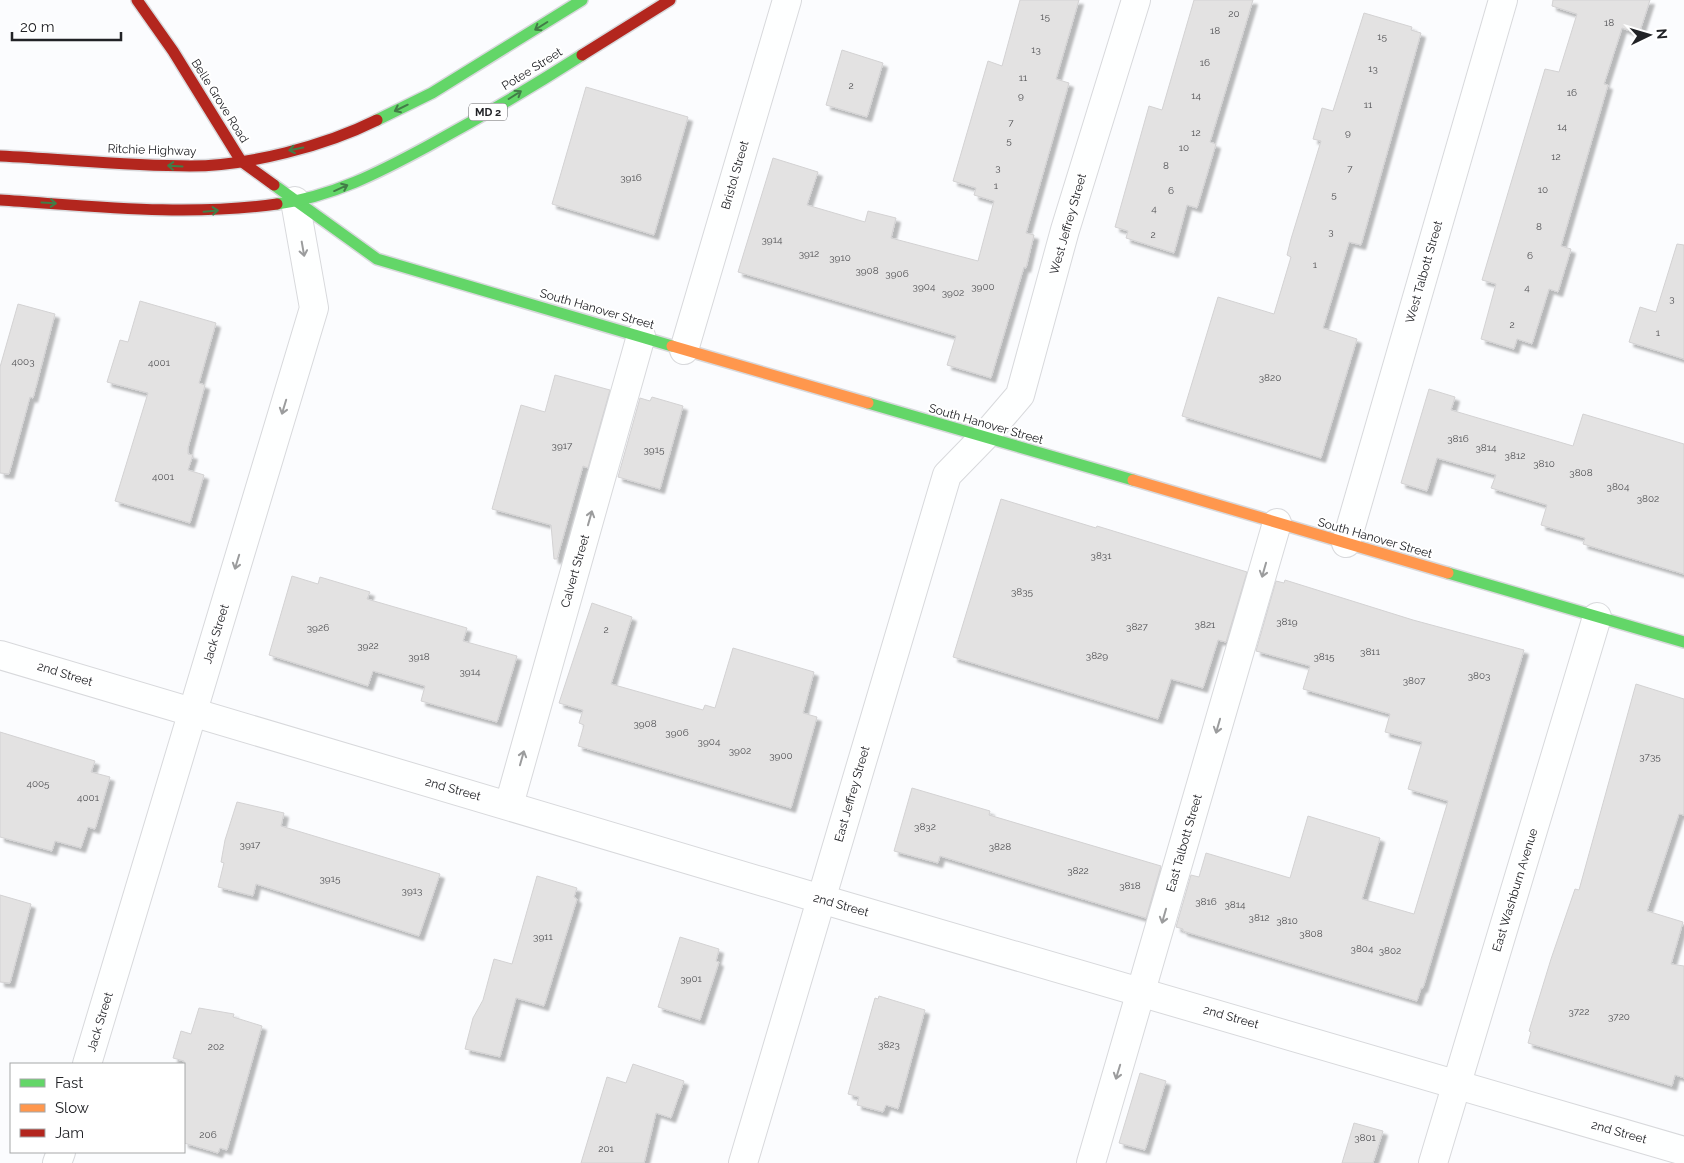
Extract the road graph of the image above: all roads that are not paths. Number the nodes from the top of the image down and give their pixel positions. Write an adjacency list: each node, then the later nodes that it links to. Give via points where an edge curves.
1 (138, 0): 8 (main road, Belle Grove Road)
2 (582, 0): 8 (main road, Ritchie Highway, one-way to 8, via 432,93 359,129 310,146)
3 (670, 0): 10 (main road, Potee Street / MD 2, one-way to 3, via 328,194 385,169 456,131)
4 (787, 0): 12 (street, Bristol Street)
5 (1136, 0): 13 (street, West Jeffrey Street, via 1065,230 1020,395)
6 (1502, 0): 15 (street, West Talbott Street)
7 (0, 156): 8 (main road, Ritchie Highway, one-way to 7, via 191,166)
8 (241, 160): 10 (main road, Belle Grove Road)
9 (0, 200): 10 (main road, MD 2, one-way to 10, via 204,212)
10 (294, 201): 11 (main road, South Hanover Street, via 377,259); 19 (street, Jack Street, one-way to 19, via 314,308)
11 (641, 336): 12 (main road, South Hanover Street); 20 (street, Calvert Street, one-way to 11)
12 (684, 350): 13 (main road, South Hanover Street)
13 (984, 437): 14 (main road, South Hanover Street); 21 (street, East Jeffrey Street, via 947,475)
14 (1278, 523): 15 (main road, South Hanover Street); 22 (street, East Talbott Street, one-way to 22)
15 (1346, 543): 16 (main road, South Hanover Street)
16 (1597, 617): 17 (main road, South Hanover Street); 24 (street, East Washburn Avenue)
17 (1684, 642)
18 (0, 655): 19 (street, 2nd Street)
19 (192, 712): 20 (street, 2nd Street); 23 (street, Jack Street)
20 (509, 805): 21 (street, 2nd Street)
21 (821, 899): 22 (street, 2nd Street); 26 (street, East Jeffrey Street)
22 (1142, 991): 24 (street, 2nd Street); 27 (street, East Talbott Street, one-way to 27)
23 (87, 1063)
24 (1457, 1084): 25 (street, 2nd Street); 28 (street, East Washburn Avenue)
25 (1684, 1151)
26 (743, 1163)
27 (1090, 1163)
28 (1433, 1163)

